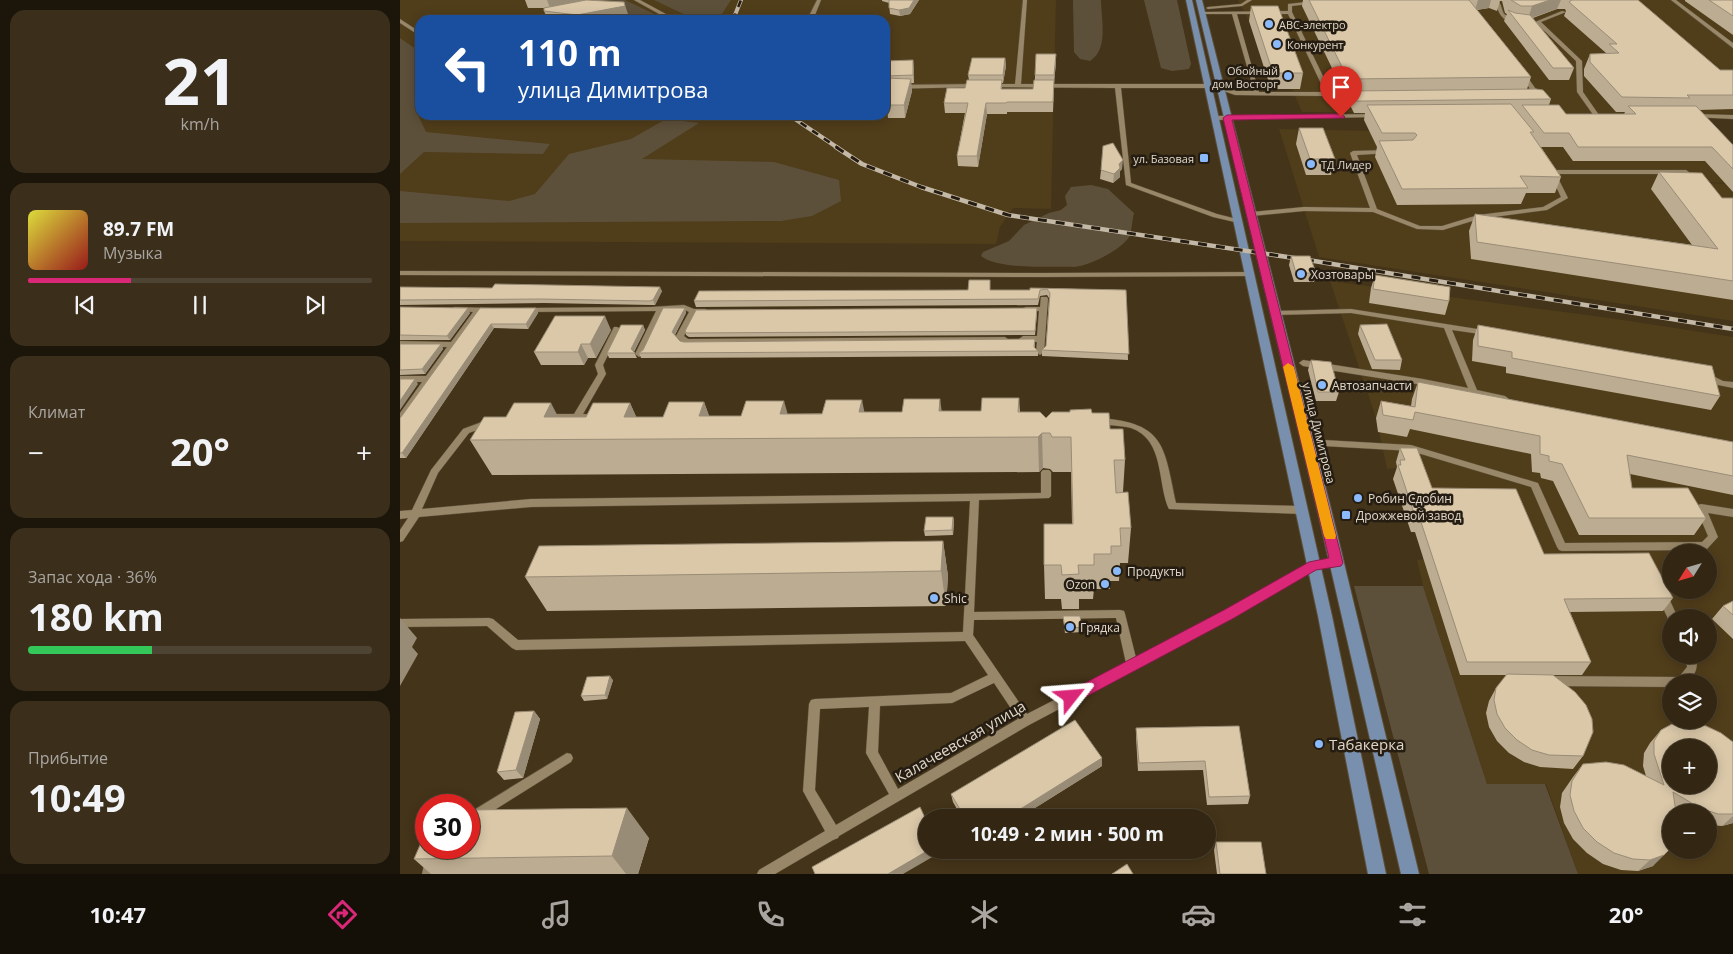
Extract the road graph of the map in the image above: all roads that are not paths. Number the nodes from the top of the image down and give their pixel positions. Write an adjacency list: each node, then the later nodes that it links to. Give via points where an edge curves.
1 (636, 0): 13 (street)
2 (819, 0): 14 (street)
3 (1025, 0): 23 (street)
4 (1188, 0): 24 (main road, улица Димитрова)
5 (1250, 0): 9 (street, via 1242,5)
6 (1493, 0): 18 (street, via 1499,4 1503,18 1517,24)
7 (1673, 0): 20 (street)
8 (1320, 1): 10 (street, via 1290,5)
9 (1200, 7): 12 (street); 24 (main road, улица Димитрова)
10 (1290, 12): 12 (street); 27 (street)
11 (1564, 12): 17 (street)
12 (1234, 13): 26 (street)
13 (664, 15)
14 (812, 15)
15 (400, 21): 19 (street)
16 (1531, 22): 17 (street)
17 (1538, 22): 33 (street, via 1579,61 1580,92)
18 (1524, 23)
19 (415, 31)
20 (1733, 46)
21 (1519, 68): 29 (street)
22 (1118, 85): 23 (street); 24 (street); 47 (street, via 1128,184 1215,216)
23 (1018, 86): 25 (street)
24 (1213, 86): 26 (street, via 1235,93); 39 (main road, улица Димитрова)
25 (890, 87)
26 (1257, 93): 27 (street)
27 (1328, 94): 30 (street, via 1331,99)
28 (1531, 98): 29 (street)
29 (1541, 98): 31 (street)
30 (1371, 99)
31 (1547, 105)
32 (1588, 115): 33 (street)
33 (1596, 115): 34 (street)
34 (1606, 115)
35 (1383, 116): 39 (street)
36 (1686, 116): 37 (street)
37 (1696, 116): 38 (street); 40 (street)
38 (1733, 116)
39 (1221, 118): 46 (main road, улица Димитрова); 47 (main road, улица Димитрова)
40 (1702, 123)
41 (1400, 152): 45 (street, via 1353,153)
42 (1546, 165): 43 (street)
43 (1552, 172): 44 (street); 45 (street, via 1565,198 1545,209 1478,217 1443,228 1419,228)
44 (1686, 172)
45 (1374, 210): 46 (street, via 1304,209)
46 (1252, 214): 60 (main road, улица Димитрова)
47 (1239, 221): 49 (main road, улица Димитрова)
48 (400, 273): 49 (street)
49 (1250, 274): 87 (main road, улица Димитрова)
50 (1044, 299): 54 (street)
51 (449, 309): 55 (street)
52 (660, 309): 57 (street); 58 (street, via 684,307); 68 (street)
53 (1014, 309): 54 (street)
54 (1043, 309): 64 (street)
55 (478, 310): 56 (street); 66 (street)
56 (497, 310)
57 (516, 310)
58 (693, 311): 59 (street); 64 (street, via 680,336 686,342)
59 (712, 311)
60 (1276, 313): 61 (street, via 1351,312); 84 (main road, улица Димитрова)
61 (1447, 327): 63 (street); 74 (street)
62 (618, 329): 79 (street, via 598,365 602,374)
63 (1496, 334)
64 (1041, 339): 67 (street)
65 (400, 344): 66 (street)
66 (453, 345): 72 (street)
67 (1040, 352)
68 (639, 354)
69 (1303, 364): 74 (street)
70 (1697, 372): 73 (street)
71 (400, 379): 72 (street)
72 (428, 379): 77 (street)
73 (1733, 385)
74 (1473, 391): 75 (street)
75 (1512, 401)
76 (400, 403): 77 (street)
77 (411, 403): 82 (street)
78 (548, 417): 79 (street)
79 (577, 417): 80 (street)
80 (606, 417)
81 (500, 418): 90 (street, via 466,431 434,472)
82 (400, 419)
83 (1092, 421): 87 (street, via 1129,423 1152,437 1159,449 1172,506)
84 (1306, 442): 88 (street, via 1411,448 1535,485 1562,547 1642,551 1704,546 1713,537 1701,508); 92 (main road, улица Димитрова)
85 (1046, 472): 86 (street, via 1046,496)
86 (976, 497): 90 (street, via 531,503); 96 (street)
87 (1301, 510): 93 (main road, улица Димитрова)
88 (1733, 513)
89 (400, 515): 90 (street)
90 (415, 515): 91 (street)
91 (400, 538)
92 (1337, 563): 93 (main road, Калачеевская улица); 113 (main road, улица Димитрова)
93 (1314, 565): 100 (street, Калачеевская улица); 112 (main road, улица Димитрова)
94 (1661, 591): 95 (street)
95 (1669, 609)
96 (969, 616): 98 (street); 100 (street, via 1120,614)
97 (400, 623): 98 (street, via 489,622 516,645)
98 (968, 636): 101 (street)
99 (1693, 664): 102 (street, via 1691,673 1681,682)
100 (1132, 665): 104 (street, Калачеевская улица)
101 (996, 677): 103 (street, via 952,698); 104 (street)
102 (1542, 681)
103 (876, 702): 106 (street, via 872,753); 108 (street, via 815,704 808,791)
104 (1025, 722): 106 (street, Калачеевская улица)
105 (567, 758): 107 (street)
106 (896, 796): 108 (street, Калачеевская улица)
107 (480, 813)
108 (834, 834): 111 (street, Калачеевская улица)
109 (436, 859): 110 (street, via 428,868)
110 (428, 874)
111 (763, 874)
112 (1377, 874)
113 (1410, 874)

